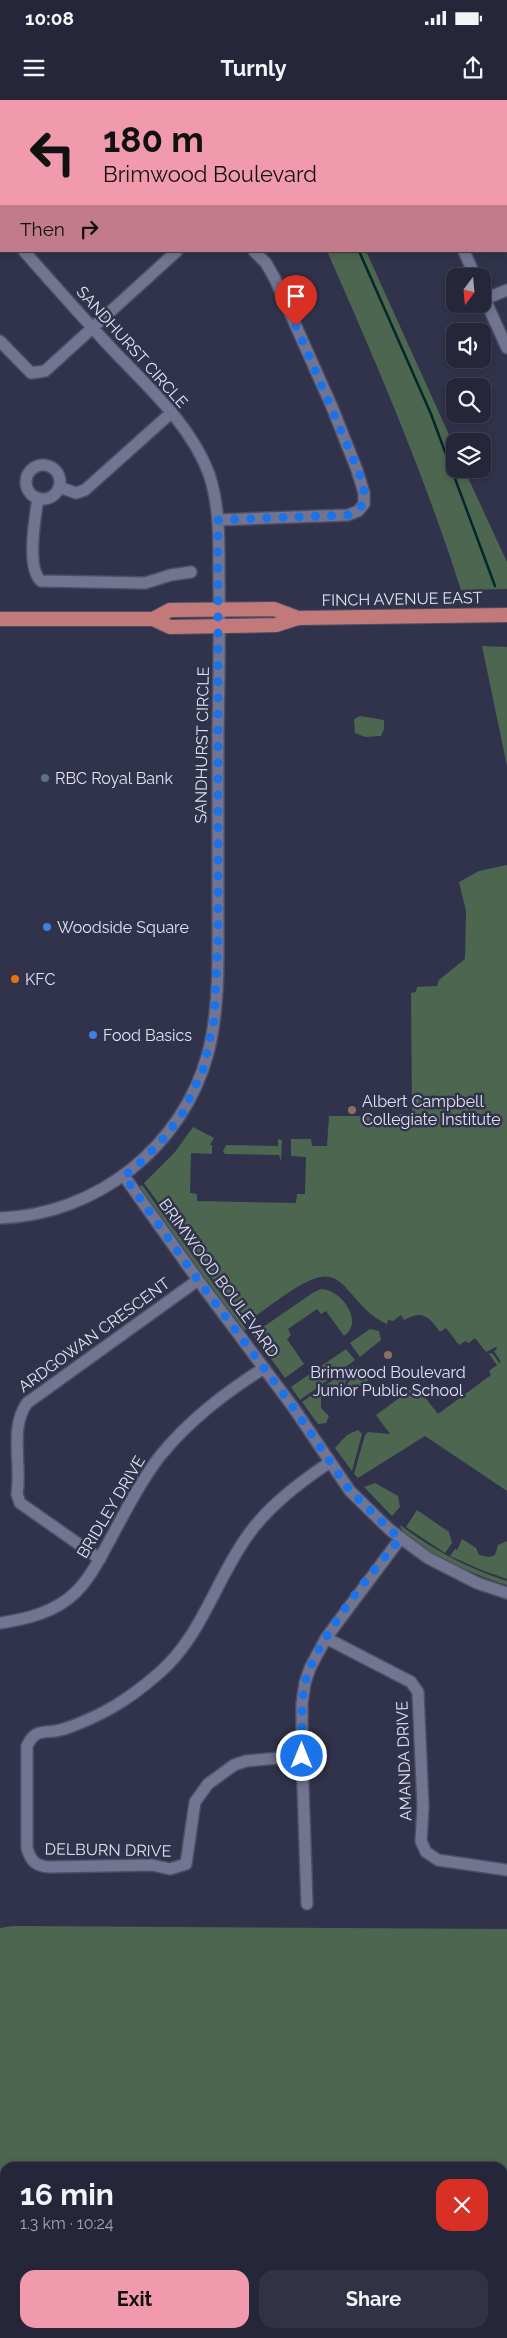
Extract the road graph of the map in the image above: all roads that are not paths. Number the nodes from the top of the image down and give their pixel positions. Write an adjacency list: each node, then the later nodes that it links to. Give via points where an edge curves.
1 (25, 252): 9 (street, SANDHURST CIRCLE)
2 (176, 252): 9 (street)
3 (255, 252): 15 (street, via 275,279 332,407 362,483 364,504 358,512 348,515)
4 (464, 252): 5 (street)
5 (471, 268)
6 (507, 290): 7 (street)
7 (491, 294)
8 (491, 312): 11 (street)
9 (92, 327): 10 (street, via 45,371 31,373); 12 (street, SANDHURST CIRCLE)
10 (0, 341)
11 (507, 348)
12 (171, 413): 13 (street, via 85,490 76,494); 15 (street, SANDHURST CIRCLE, via 189,436 208,471)
13 (59, 487): 14 (street, via 53,496); 14 (street, via 58,476 51,468 34,468 27,476 26,485)
14 (38, 498): 16 (street, via 32,566 41,581 145,583)
15 (218, 520): 17 (street, SANDHURST CIRCLE)
16 (191, 572)
17 (220, 610): 19 (main road, FINCH AVENUE EAST, via 274,609); 21 (main road, FINCH AVENUE EAST, via 170,610); 22 (street, SANDHURST CIRCLE)
18 (507, 615): 19 (main road, FINCH AVENUE EAST)
19 (298, 618): 22 (main road, FINCH AVENUE EAST, via 276,625)
20 (0, 619): 21 (main road, FINCH AVENUE EAST)
21 (153, 619): 22 (main road, FINCH AVENUE EAST, via 170,627)
22 (220, 626): 23 (street, SANDHURST CIRCLE, via 218,950 213,1028 203,1070 182,1114 164,1138)
23 (124, 1176): 24 (street, SANDHURST CIRCLE, via 92,1195 57,1209 34,1216); 25 (street, BRIMWOOD BOULEVARD)
24 (0, 1218)
25 (198, 1280): 26 (street, BRIMWOOD BOULEVARD); 29 (street, ARDGOWAN CRESCENT, via 27,1403 22,1410 18,1431 17,1494 20,1503)
26 (264, 1368): 27 (street, BRIMWOOD BOULEVARD); 29 (street, BRIDLEY DRIVE, via 201,1412 162,1455 147,1475)
27 (330, 1462): 28 (street, BRIMWOOD BOULEVARD, via 350,1491); 33 (street, DELBURN DRIVE, via 285,1495 258,1522 237,1551 187,1642 163,1670 101,1716 32,1736 26,1746 30,1858 38,1866 50,1867 179,1867 186,1864 190,1850 195,1802 208,1784 229,1768 246,1761)
28 (400, 1539): 30 (street, BRIMWOOD BOULEVARD, via 428,1558); 32 (street)
29 (100, 1559): 31 (street, BRIDLEY DRIVE, via 77,1592 64,1602 24,1620)
30 (507, 1593)
31 (0, 1622)
32 (326, 1638): 33 (street, via 305,1683); 34 (street, AMANDA DRIVE, via 411,1682 418,1692 423,1807 421,1841 426,1852 445,1862)
33 (302, 1756): 35 (street)
34 (507, 1870)
35 (307, 1904)

